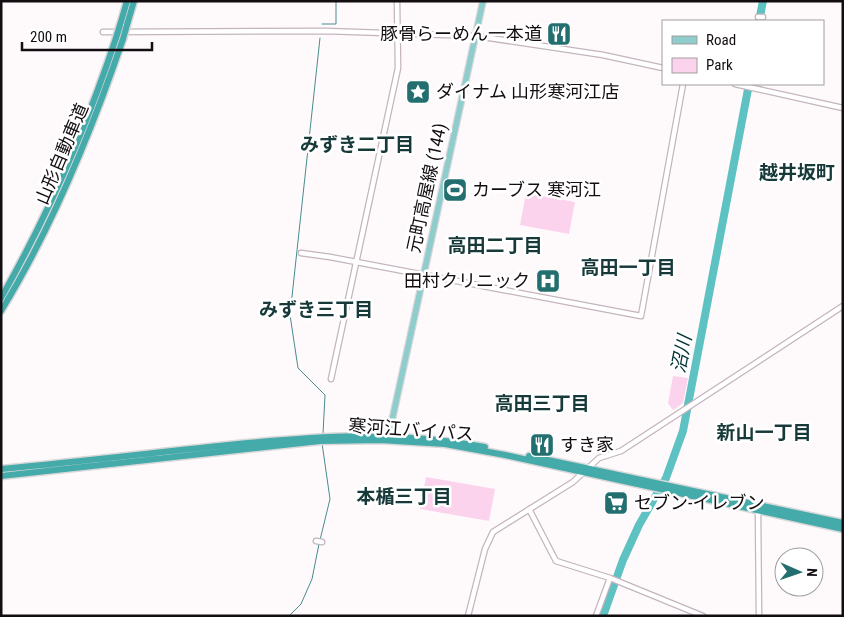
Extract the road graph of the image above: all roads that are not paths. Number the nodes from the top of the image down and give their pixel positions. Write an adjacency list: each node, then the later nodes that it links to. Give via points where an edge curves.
1 (127, 1): 5 (highway, 山形自動車道)
2 (134, 1): 5 (highway, 山形自動車道)
3 (397, 1): 7 (street)
4 (483, 1): 8 (main road, 元町高屋線 (144))
5 (123, 25): 13 (highway, 山形自動車道, bridge)
6 (103, 32): 7 (street)
7 (398, 32): 8 (street); 15 (street, via 398,68)
8 (476, 36): 9 (street, via 603,55); 16 (main road, 元町高屋線 (144))
9 (662, 68)
10 (683, 85): 16 (street, via 641,316)
11 (742, 85): 12 (street)
12 (843, 108)
13 (41, 231): 17 (highway, 山形自動車道); 19 (highway, 山形自動車道)
14 (300, 253): 15 (street)
15 (358, 262): 16 (street); 20 (street)
16 (423, 276): 22 (main road, 元町高屋線 (144))
17 (1, 298)
18 (843, 306): 24 (street, via 621,451 599,458)
19 (1, 311)
20 (331, 379)
21 (323, 438): 22 (highway, 寒河江バイパス); 23 (highway, 寒河江バイパス); 25 (highway, 寒河江バイパス)
22 (388, 438): 24 (highway, 寒河江バイパス, via 446,439)
23 (1, 470)
24 (586, 470): 26 (highway, 寒河江バイパス); 27 (street)
25 (1, 476)
26 (672, 488): 28 (highway, 寒河江バイパス); 29 (highway, 寒河江バイパス)
27 (529, 509): 33 (street, via 556,561); 34 (street, via 493,532 488,539)
28 (758, 511): 30 (highway, 寒河江バイパス); 37 (street)
29 (843, 523)
30 (843, 529)
31 (316, 541): 32 (street)
32 (322, 542)
33 (610, 578): 35 (street); 36 (street)
34 (468, 616)
35 (596, 616)
36 (703, 616)
37 (759, 616)

